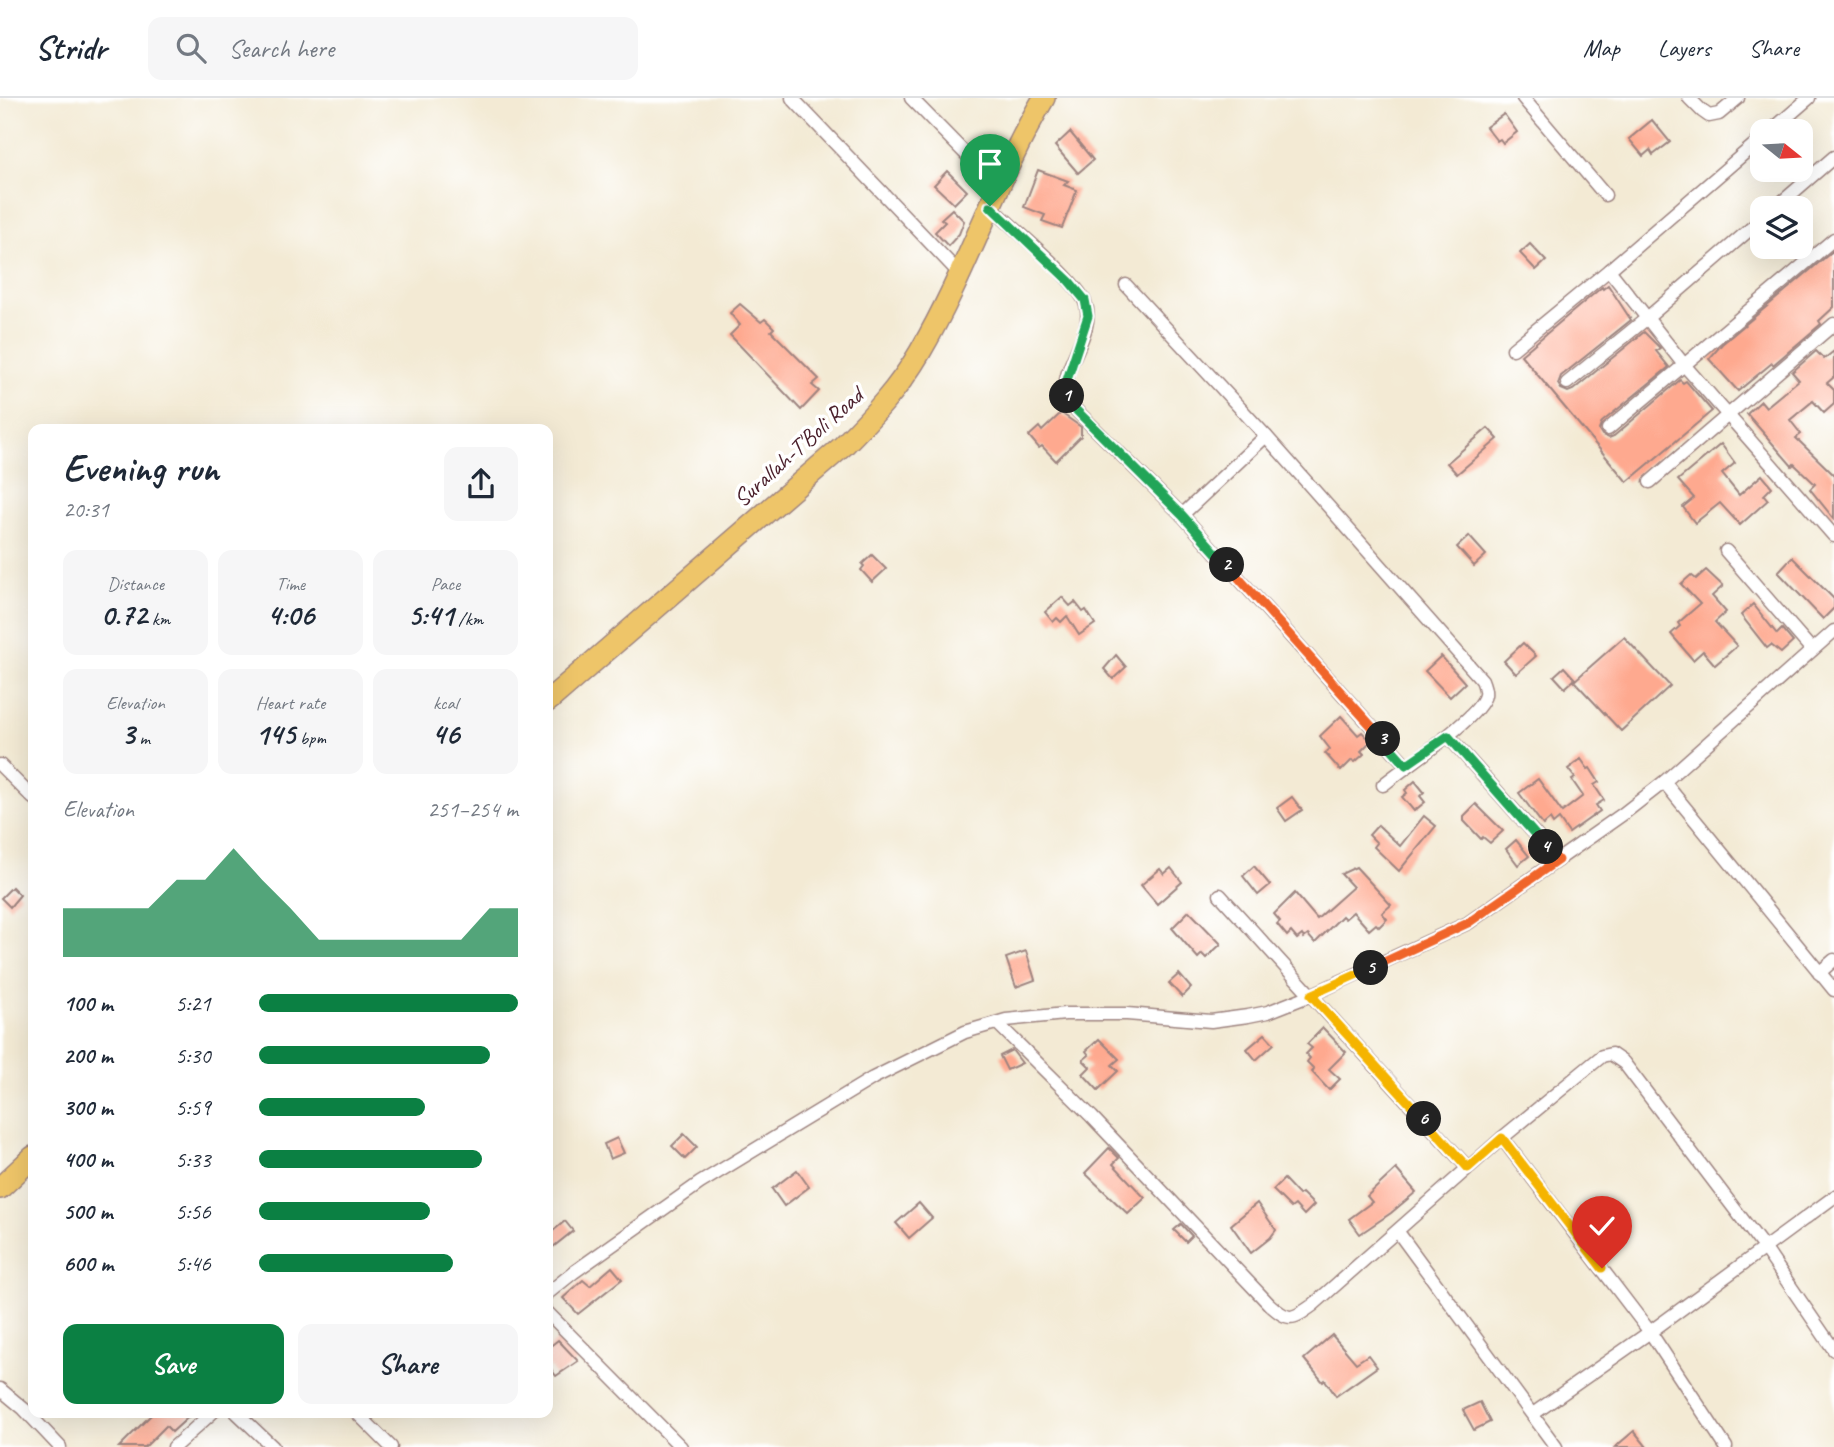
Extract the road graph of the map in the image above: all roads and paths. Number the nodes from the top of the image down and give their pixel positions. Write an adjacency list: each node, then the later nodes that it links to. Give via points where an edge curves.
1 (792, 98): 17 (street)
2 (911, 98): 12 (street)
3 (1044, 98): 12 (main road, Surallah-T'Boli Road)
4 (1523, 98): 11 (street)
5 (1689, 98): 6 (street, via 1709,116 1719,114)
6 (1738, 98)
7 (1809, 98): 8 (street)
8 (1784, 119)
9 (1750, 148): 16 (street)
10 (1834, 157): 13 (street)
11 (1605, 195)
12 (994, 196): 17 (main road, Surallah-T'Boli Road); 28 (street, via 1085,300 1086,328 1066,395)
13 (1789, 196)
14 (1750, 229): 19 (street)
15 (1834, 239): 22 (street)
16 (1609, 270): 19 (street); 21 (street)
17 (960, 274): 33 (main road, Surallah-T'Boli Road, via 920,352 885,403 843,446)
18 (1126, 285): 26 (street)
19 (1646, 319): 22 (street); 23 (street)
20 (1834, 324): 24 (street)
21 (1513, 349)
22 (1685, 366): 24 (street); 25 (street)
23 (1567, 383)
24 (1727, 416): 27 (street); 29 (street)
25 (1608, 429)
26 (1266, 436): 28 (street); 34 (street, via 1482,680 1486,692 1481,705)
27 (1650, 482)
28 (1182, 515): 36 (street)
29 (1834, 536)
30 (1726, 551): 32 (street)
31 (1834, 631): 32 (street)
32 (1812, 650): 37 (street)
33 (553, 697)
34 (1448, 736): 36 (street); 40 (street)
35 (0, 765): 39 (street)
36 (1406, 765): 38 (street)
37 (1664, 782): 40 (street); 43 (street)
38 (1383, 785)
39 (28, 793)
40 (1558, 860): 45 (street, via 1468,923)
41 (1220, 895): 45 (street)
42 (1834, 960): 43 (street)
43 (1819, 973): 44 (street)
44 (1834, 990)
45 (1311, 995): 46 (street, via 1268,1012 1228,1020 1065,1014); 49 (street)
46 (996, 1023): 52 (street, via 1285,1317 1313,1305); 54 (street, via 965,1032 873,1078 700,1184)
47 (1502, 1138): 49 (street); 53 (street, via 1602,1056 1611,1054 1624,1063); 56 (street)
48 (28, 1162): 50 (main road)
49 (1468, 1168): 52 (street)
50 (0, 1188)
51 (1834, 1197): 53 (street)
52 (1398, 1232): 60 (street)
53 (1765, 1249): 56 (street); 57 (street)
54 (553, 1289)
55 (553, 1318): 65 (street)
56 (1650, 1332): 60 (street); 71 (street)
57 (1834, 1350)
58 (0, 1389): 59 (street)
59 (28, 1413)
60 (1533, 1414): 70 (street)
61 (33, 1418): 66 (street)
62 (206, 1418): 67 (street)
63 (242, 1418): 68 (street)
64 (362, 1418): 69 (street)
65 (674, 1445)
66 (60, 1447)
67 (174, 1447)
68 (273, 1447)
69 (391, 1447)
70 (1556, 1447)
71 (1726, 1447)

